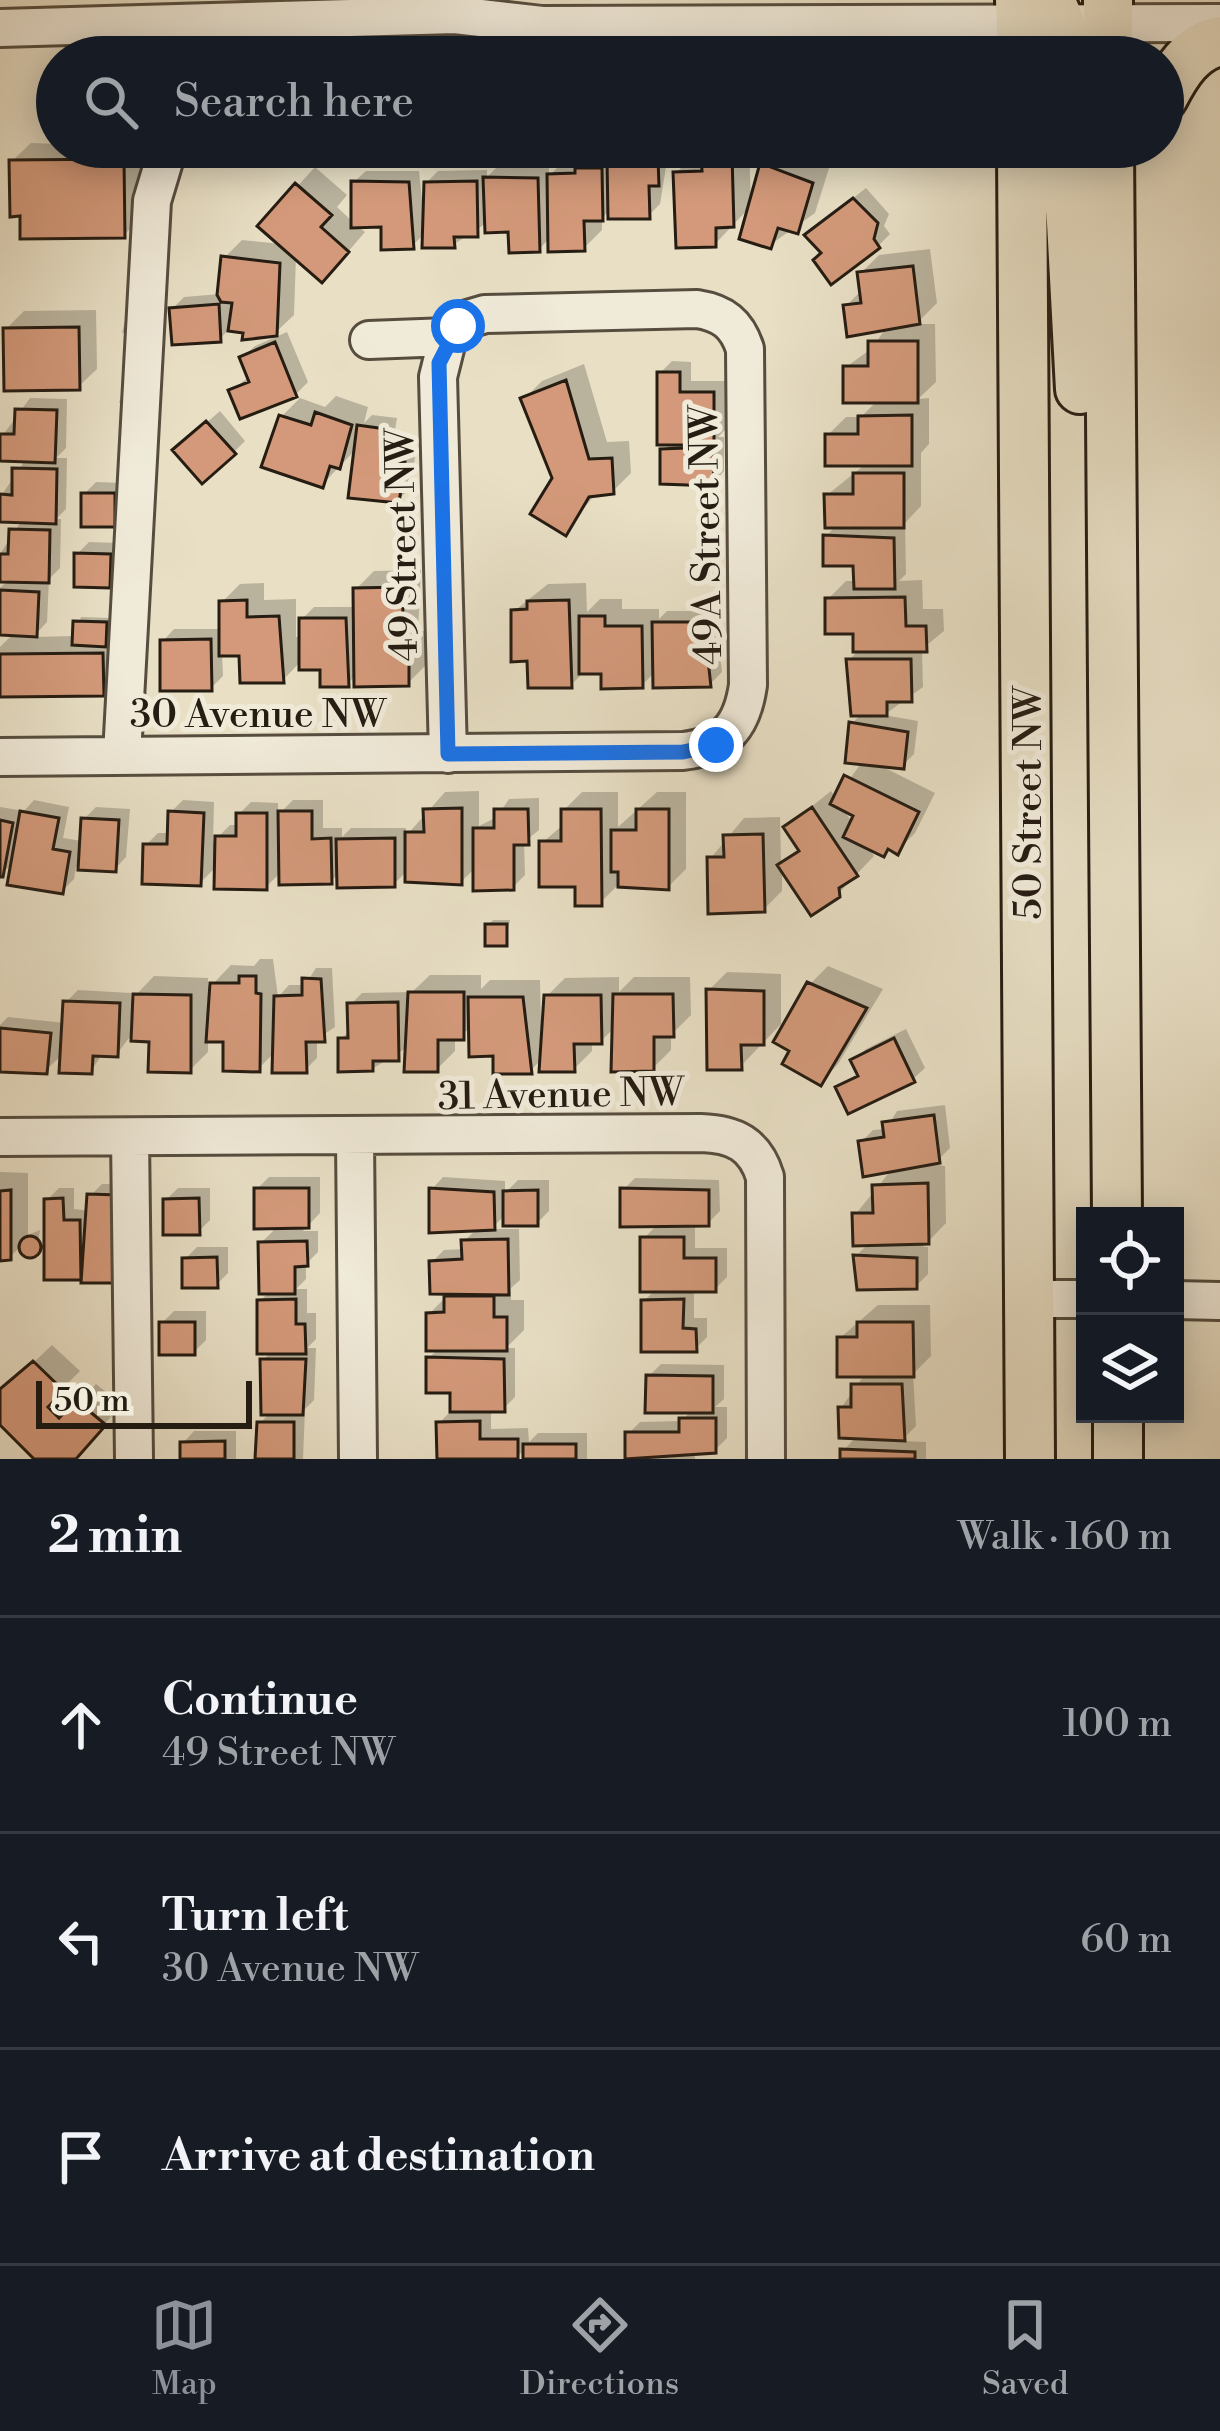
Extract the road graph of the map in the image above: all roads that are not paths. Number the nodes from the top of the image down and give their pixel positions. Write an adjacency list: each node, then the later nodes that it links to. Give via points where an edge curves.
1 (519, 0): 2 (street)
2 (455, 15): 4 (street, via 542,25); 5 (street)
3 (1220, 23): 4 (street)
4 (1064, 24)
5 (0, 28)
6 (1220, 41): 7 (main road)
7 (1184, 62)
8 (162, 168): 19 (street, via 152,201)
9 (1022, 168): 25 (main road, 50 Street NW)
10 (1068, 168): 16 (main road, via 1081,404)
11 (1109, 168): 15 (main road)
12 (1136, 168): 15 (main road)
13 (448, 337): 14 (street); 17 (street, 49A Street NW, via 485,314 674,309 710,311 739,331 748,685); 18 (street, 49 Street NW, via 438,377)
14 (369, 340)
15 (1112, 366): 16 (main road)
16 (1113, 602): 24 (main road)
17 (729, 735): 18 (street, 30 Avenue NW, via 683,752)
18 (448, 754): 19 (street, 30 Avenue NW)
19 (122, 755): 20 (street, 30 Avenue NW)
20 (0, 757)
21 (0, 1137): 22 (street, 31 Avenue NW)
22 (130, 1137): 23 (street, 31 Avenue NW); 30 (street)
23 (355, 1137): 31 (street); 32 (street, 31 Avenue NW, via 721,1133 750,1148 766,1190)
24 (1117, 1207)
25 (1030, 1299): 26 (street); 33 (main road, 50 Street NW)
26 (1076, 1299)
27 (1184, 1300): 28 (street)
28 (1220, 1301)
29 (1118, 1423): 34 (main road)
30 (134, 1459)
31 (358, 1459)
32 (766, 1459)
33 (1030, 1459)
34 (1118, 1459)

